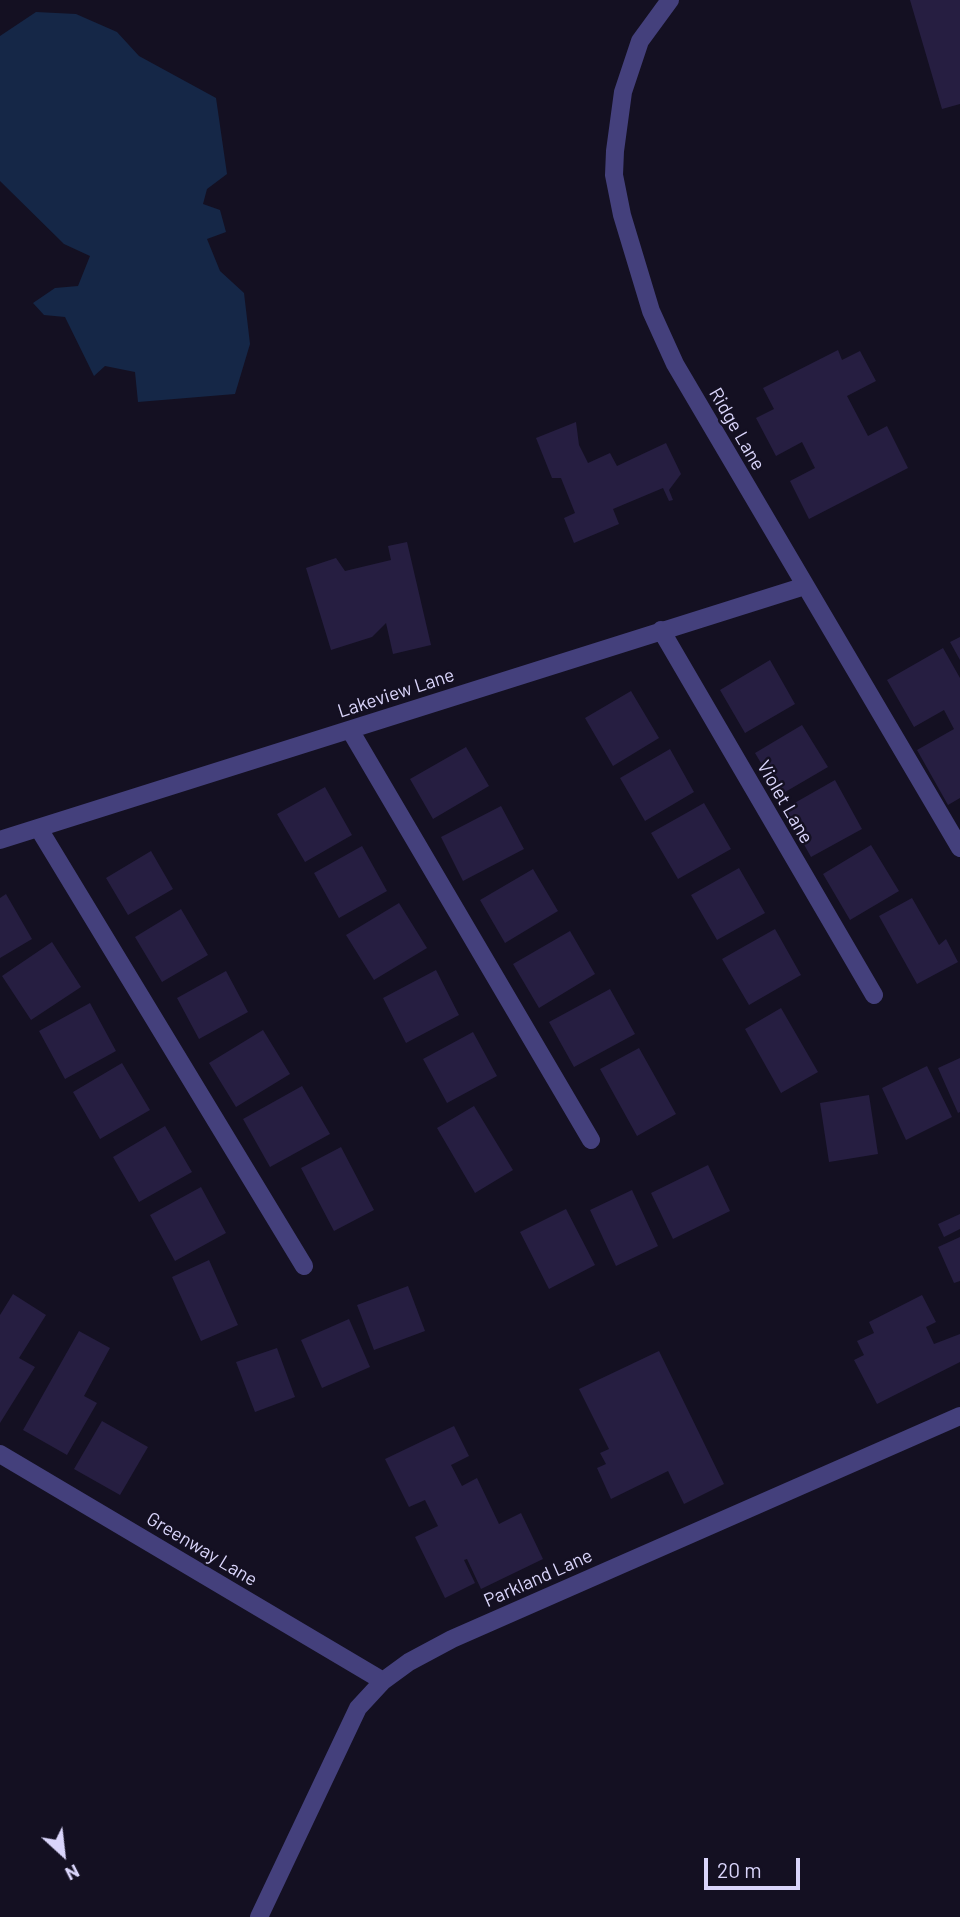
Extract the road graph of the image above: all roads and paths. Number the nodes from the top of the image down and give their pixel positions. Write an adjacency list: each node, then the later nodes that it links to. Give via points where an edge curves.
1 (670, 0): 2 (street, Ridge Lane, via 640,40 623,92 614,175 622,215 651,311 675,364)
2 (805, 586): 3 (street, Lakeview Lane); 7 (street, Ridge Lane)
3 (661, 630): 4 (street, Lakeview Lane); 8 (street, Violet Lane)
4 (349, 730): 5 (street, Lakeview Lane); 9 (street)
5 (39, 829): 6 (street, Lakeview Lane); 10 (street)
6 (0, 840)
7 (960, 848)
8 (874, 995)
9 (591, 1140)
10 (304, 1266)
11 (960, 1416): 13 (street, Parkland Lane, via 452,1639)
12 (0, 1454): 13 (street, Greenway Lane)
13 (383, 1681): 14 (street, Parkland Lane, via 358,1708 345,1731)
14 (259, 1917)

